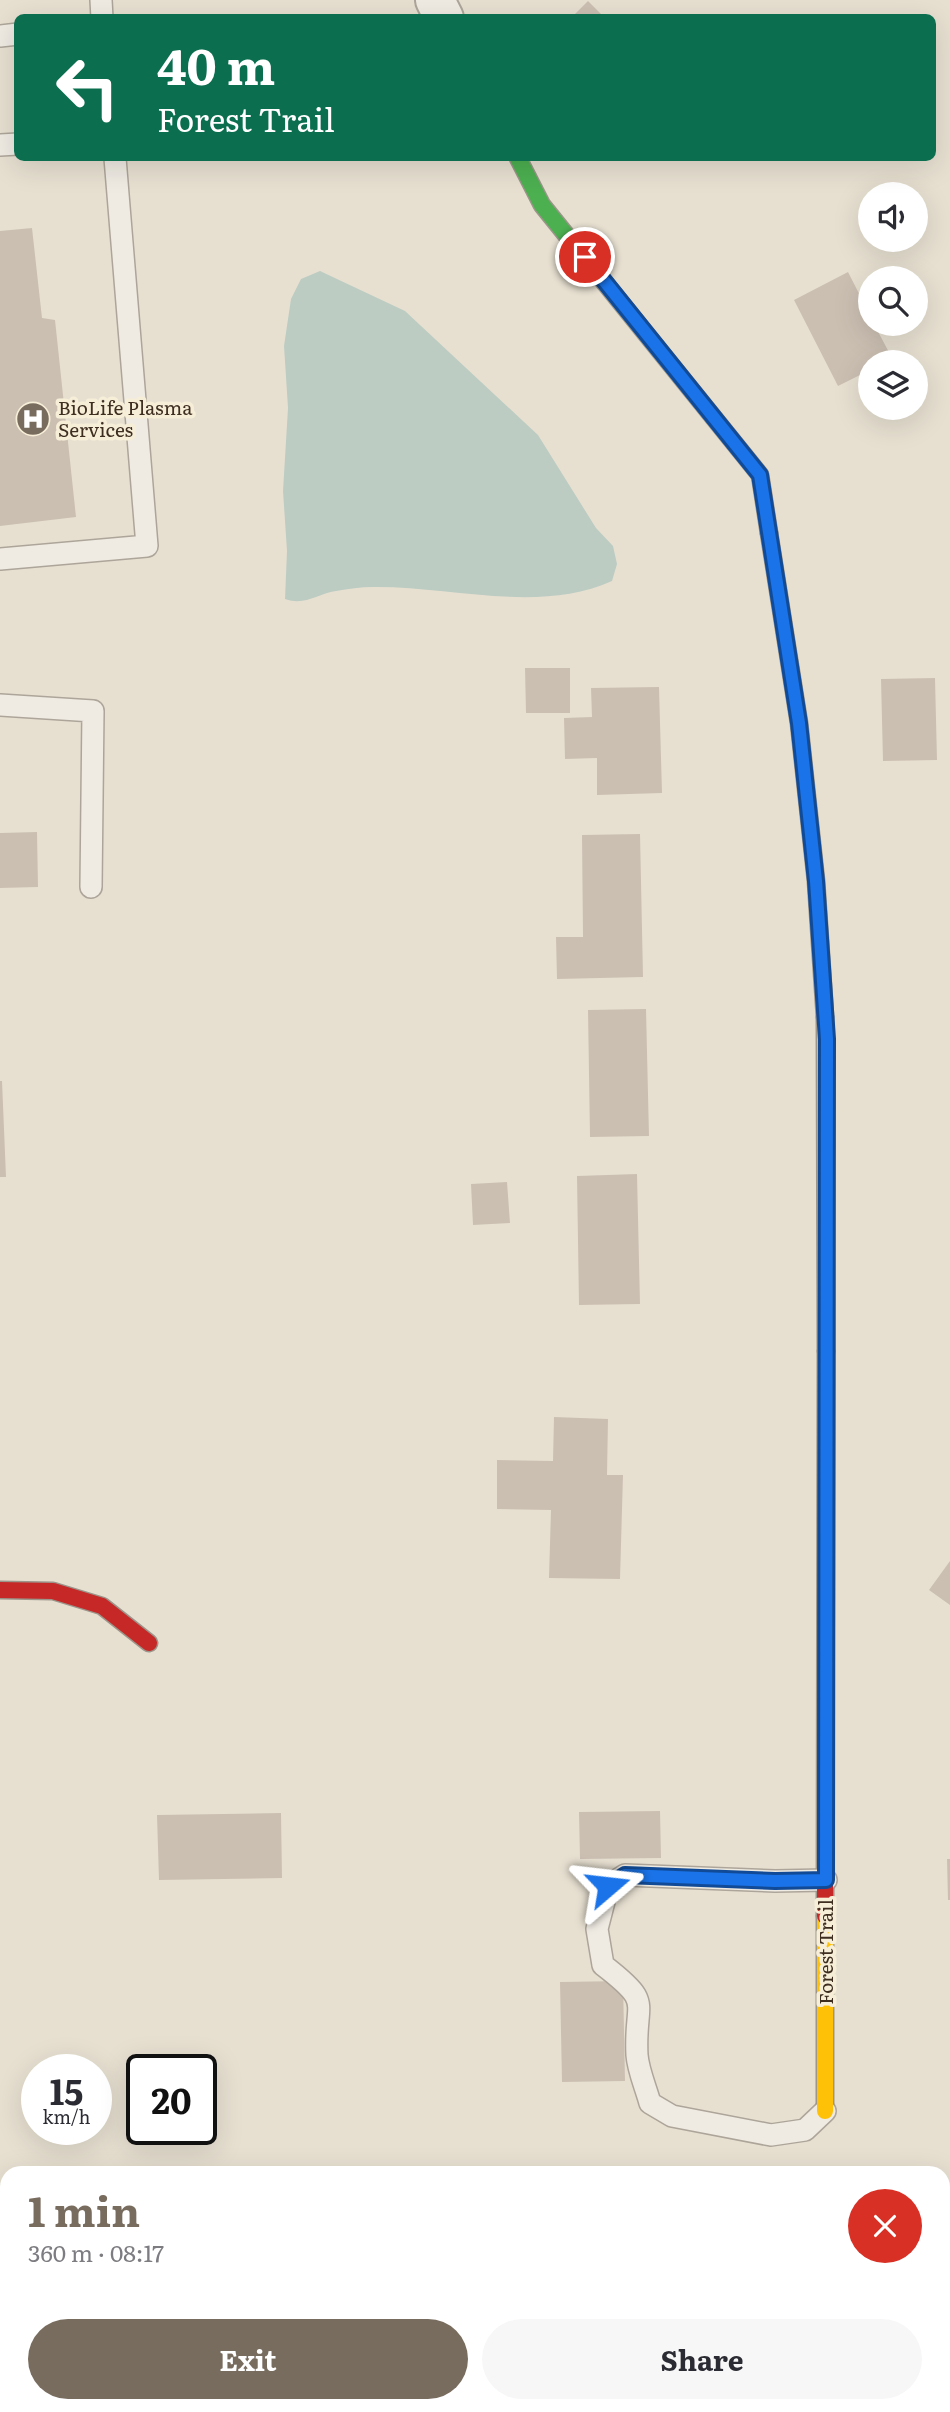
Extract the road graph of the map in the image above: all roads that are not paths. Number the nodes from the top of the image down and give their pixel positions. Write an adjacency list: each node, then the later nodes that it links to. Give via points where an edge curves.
1 (115, 161): 3 (lane, via 147,546)
2 (520, 161): 8 (street, Forest Trail, via 542,205 760,475 799,723 827,1039)
3 (0, 559)
4 (0, 705): 5 (lane, via 93,711)
5 (91, 887)
6 (0, 1590): 7 (street, via 53,1591 102,1606)
7 (149, 1643)
8 (826, 1880): 9 (street, Forest Trail); 9 (lane, via 625,1875 608,1886 597,1929 603,1965 632,1988 641,2007 637,2056 650,2103 672,2116 771,2135 805,2130)
9 (825, 2111)

